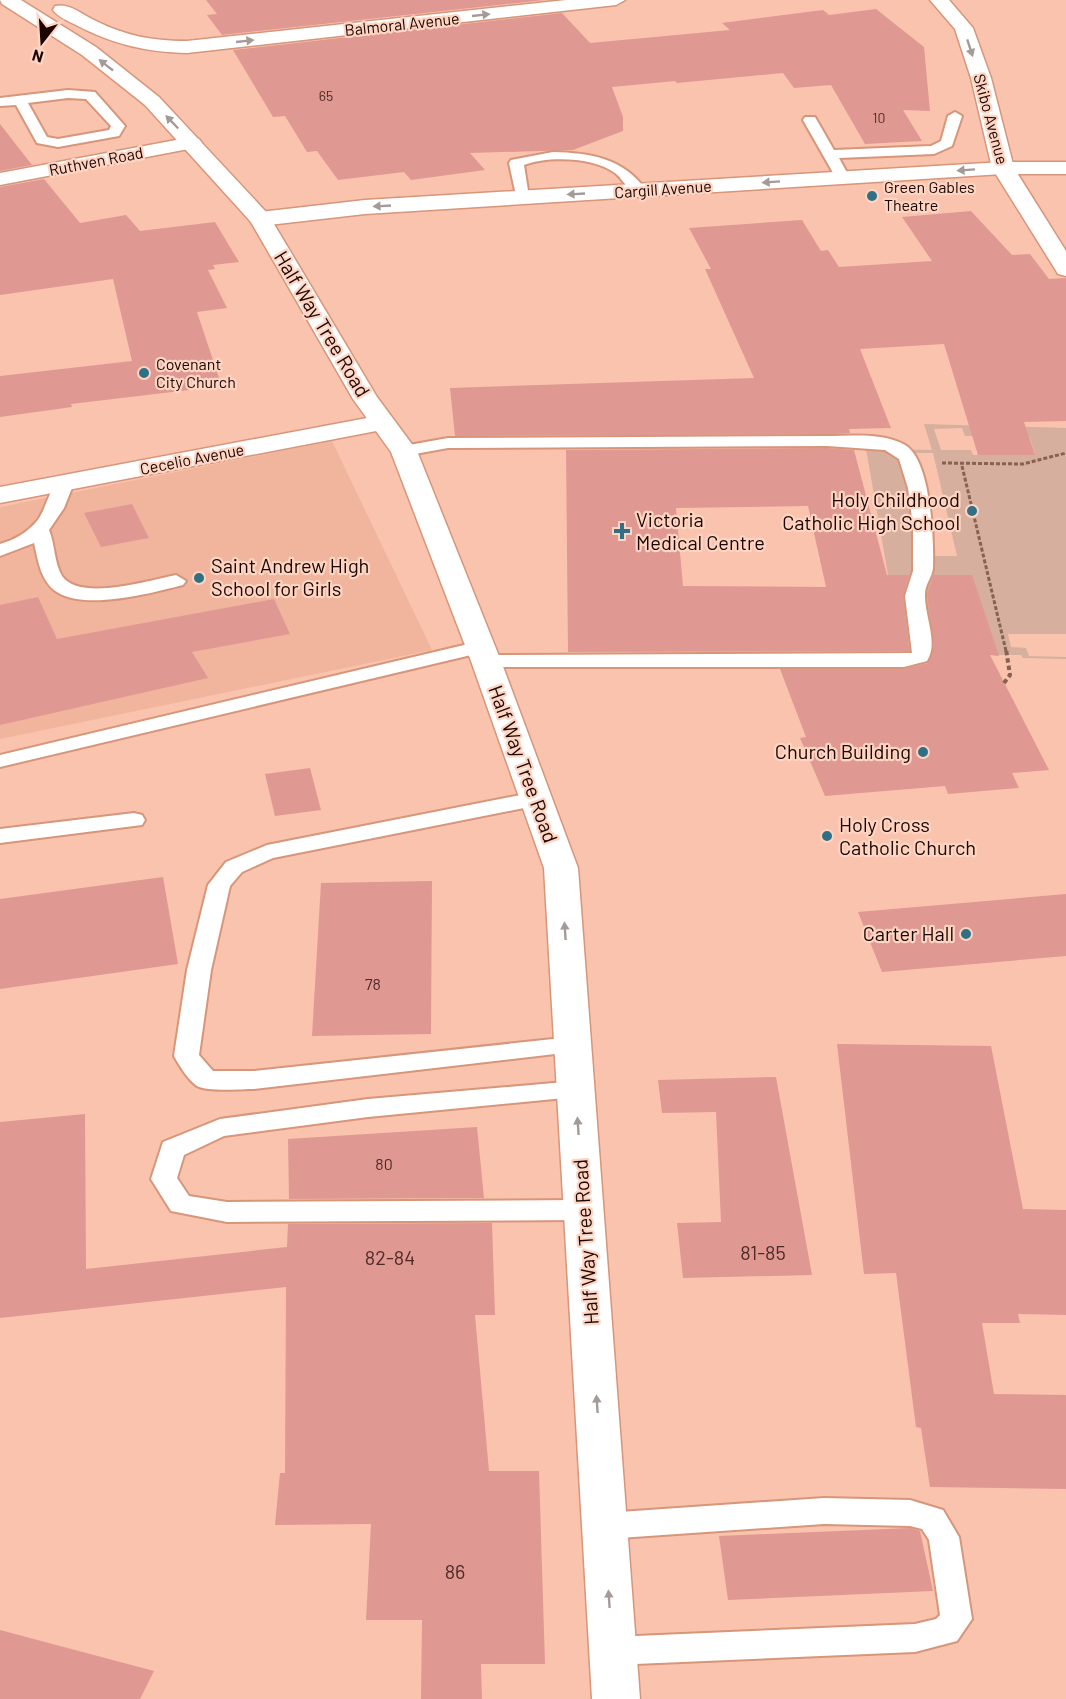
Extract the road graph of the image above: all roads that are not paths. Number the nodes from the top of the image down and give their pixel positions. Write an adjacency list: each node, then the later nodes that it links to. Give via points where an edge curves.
1 (45, 0): 5 (main road, via 127,43)
2 (616, 0): 5 (main road, Balmoral Avenue, one-way to 2)
3 (939, 0): 13 (main road, Skibo Avenue, one-way to 13, via 964,28)
4 (8, 4): 6 (main road, Half Way Tree Road, one-way to 4, via 88,51)
5 (187, 47): 6 (main road, via 153,72)
6 (152, 101): 11 (main road, Half Way Tree Road, one-way to 6)
7 (0, 102): 8 (lane)
8 (21, 102): 8 (lane, via 74,92 90,95 118,126 114,133 58,143 42,141)
9 (955, 116): 12 (lane, via 947,143 934,150)
10 (810, 120): 12 (lane)
11 (192, 143): 16 (main road, Ruthven Road); 19 (main road, Half Way Tree Road)
12 (830, 154): 15 (lane)
13 (1003, 168): 14 (main road, Cargill Avenue); 15 (main road, Cargill Avenue, one-way to 15); 20 (main road, Skibo Avenue)
14 (1066, 168)
15 (843, 178): 17 (main road, Cargill Avenue, one-way to 17)
16 (0, 179)
17 (639, 190): 18 (main road, Cargill Avenue, one-way to 18); 18 (lane, via 618,168 573,157 543,156 516,163)
18 (522, 197): 19 (main road, Cargill Avenue, one-way to 19, via 365,207)
19 (260, 219): 21 (main road, Half Way Tree Road)
20 (1066, 269)
21 (383, 423): 22 (main road, Half Way Tree Road); 23 (main road, Cecelio Avenue)
22 (404, 451): 28 (main road, Half Way Tree Road); 28 (lane, via 448,443 827,441 900,449 908,459 922,513 923,574 915,584 923,651 920,657 904,661)
23 (65, 483): 24 (main road, Cecelio Avenue); 25 (lane, via 55,511)
24 (0, 495)
25 (41, 532): 26 (lane); 27 (lane, via 53,577 63,589 87,596)
26 (0, 550)
27 (176, 581)
28 (483, 654): 29 (lane); 30 (main road, Half Way Tree Road)
29 (0, 760)
30 (536, 799): 33 (main road, Half Way Tree Road, one-way to 30, via 561,868); 33 (lane, via 267,852 234,867 219,885 199,970 186,1056 206,1080 254,1080)
31 (134, 820): 32 (lane)
32 (0, 836)
33 (572, 1045): 34 (main road, Half Way Tree Road)
34 (576, 1090): 35 (main road, Half Way Tree Road, one-way to 34); 35 (lane, via 368,1108 220,1128 172,1149 164,1179 180,1204 227,1212)
35 (584, 1210): 36 (main road, Half Way Tree Road, one-way to 35)
36 (604, 1526): 37 (main road, Half Way Tree Road, one-way to 36); 37 (lane, via 824,1511 910,1512 932,1519 944,1537 956,1619 946,1631 915,1638)
37 (612, 1651): 38 (main road, Half Way Tree Road)
38 (616, 1699)

